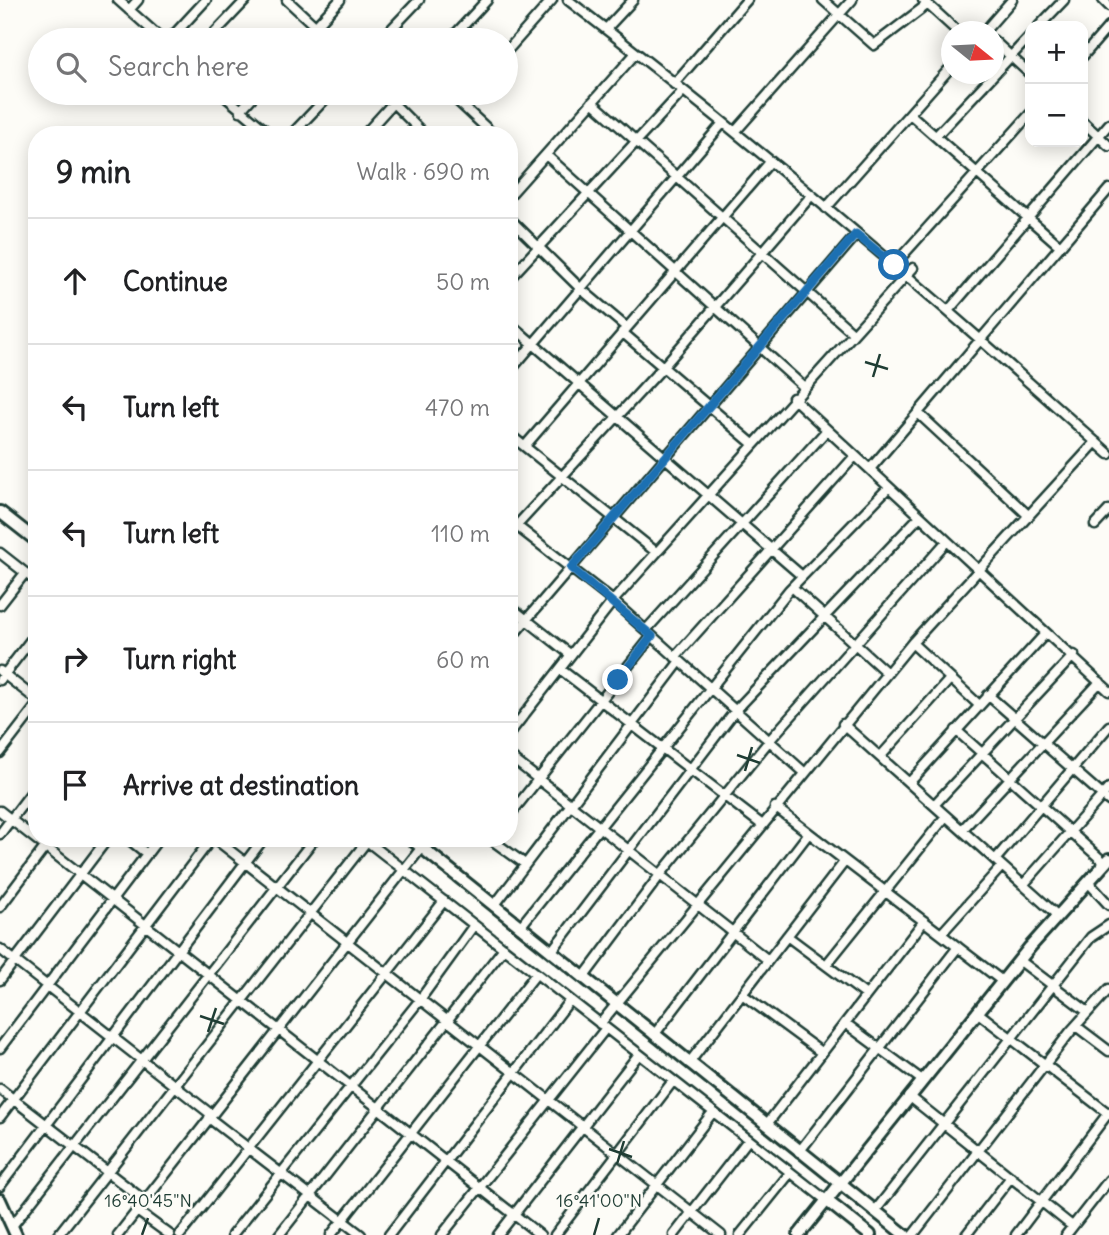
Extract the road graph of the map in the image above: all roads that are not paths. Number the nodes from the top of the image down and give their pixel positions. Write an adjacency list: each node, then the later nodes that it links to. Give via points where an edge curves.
1 (118, 0): 20 (street)
2 (138, 0): 20 (street)
3 (206, 0): 28 (street)
4 (246, 0): 29 (street)
5 (287, 0): 25 (street)
6 (340, 0): 25 (street)
7 (419, 0): 30 (street)
8 (487, 0): 31 (street)
9 (552, 0): 33 (street)
10 (568, 0): 32 (street)
11 (633, 0): 32 (street)
12 (747, 0): 41 (street)
13 (823, 0): 21 (street)
14 (852, 0): 21 (street)
15 (1012, 0): 23 (street)
16 (1063, 0): 24 (street)
17 (1103, 0): 19 (street)
18 (925, 2): 21 (street, via 874,45); 22 (street)
19 (1109, 6)
20 (129, 10): 27 (street)
21 (839, 15): 61 (street)
22 (946, 21)
23 (994, 21)
24 (1044, 21)
25 (316, 26)
26 (1109, 26): 36 (street)
27 (149, 28)
28 (180, 28)
29 (219, 28)
30 (392, 28)
31 (461, 28)
32 (606, 29): 37 (street)
33 (518, 38)
34 (1025, 41): 38 (street)
35 (1004, 50): 38 (street)
36 (1088, 50)
37 (636, 53): 41 (street); 43 (street)
38 (1011, 56): 39 (street); 62 (street)
39 (1025, 69)
40 (941, 78): 51 (street)
41 (674, 83): 42 (street)
42 (683, 90): 53 (street); 64 (street)
43 (592, 102): 64 (street); 66 (street)
44 (234, 105): 50 (street)
45 (245, 105): 50 (street)
46 (320, 105): 56 (street)
47 (391, 105): 57 (street)
48 (395, 105): 58 (street)
49 (462, 105): 59 (street)
50 (240, 111): 55 (street)
51 (910, 114): 62 (street); 74 (street)
52 (1025, 120): 68 (street)
53 (723, 122): 61 (street); 69 (street)
54 (1109, 124): 63 (street)
55 (259, 126)
56 (300, 126)
57 (371, 126)
58 (416, 126)
59 (484, 126)
60 (1088, 127): 63 (street)
61 (734, 132): 67 (street)
62 (936, 136): 68 (street)
63 (1098, 136): 65 (street); 76 (street)
64 (636, 141): 69 (street); 72 (street)
65 (1109, 146)
66 (546, 155): 70 (street); 72 (street)
67 (770, 162): 73 (street); 75 (street)
68 (977, 173): 76 (street); 83 (street)
69 (677, 177): 75 (street); 78 (street)
70 (518, 186)
71 (1109, 188): 80 (street)
72 (587, 194): 78 (street); 81 (street)
73 (811, 196): 74 (street); 82 (street)
74 (826, 208): 79 (street)
75 (722, 217): 82 (street); 86 (street)
76 (1028, 218): 80 (street); 91 (street)
77 (518, 227): 81 (street)
78 (629, 232): 86 (street); 88 (street)
79 (856, 234): 83 (street); 89 (street)
80 (1060, 246): 95 (street)
81 (538, 247): 85 (street); 88 (street)
82 (762, 253): 89 (street); 90 (street)
83 (894, 265): 87 (street)
84 (913, 268): 87 (street)
85 (518, 269)
86 (674, 272): 90 (street); 92 (street)
87 (906, 275): 91 (street); 94 (street)
88 (581, 289): 92 (street); 96 (street)
89 (807, 292): 94 (street); 97 (street)
90 (714, 308): 97 (street); 99 (street)
91 (948, 311): 95 (street)
92 (624, 330): 99 (street); 100 (street)
93 (518, 332): 96 (street)
94 (853, 333): 101 (street)
95 (981, 338): 104 (street); 108 (street)
96 (532, 345): 98 (street); 100 (street)
97 (760, 347): 101 (street); 103 (street)
98 (518, 361)
99 (663, 367): 103 (street); 105 (street)
100 (578, 384): 105 (street); 110 (street)
101 (804, 387): 102 (street)
102 (793, 398): 106 (street); 109 (street)
103 (709, 406): 109 (street); 113 (street)
104 (918, 414): 114 (street); 121 (street)
105 (617, 418): 113 (street); 115 (street)
106 (827, 430): 112 (street); 124 (street)
107 (518, 440): 110 (street)
108 (1096, 442): 111 (street); 121 (street)
109 (753, 444): 117 (street)
110 (525, 446): 115 (street)
111 (1109, 454)
112 (855, 456): 114 (street); 129 (street)
113 (664, 458): 117 (street); 123 (street)
114 (870, 469): 116 (street)
115 (562, 476): 122 (street); 123 (street)
116 (889, 486): 120 (street); 136 (street)
117 (707, 495): 124 (street); 130 (street)
118 (1109, 510): 125 (street)
119 (0, 512): 127 (street)
120 (920, 516): 128 (street); 141 (street)
121 (1029, 516): 133 (street)
122 (518, 518)
123 (614, 518): 130 (street); 132 (street)
124 (741, 524): 129 (street); 144 (street)
125 (1095, 525)
126 (518, 527): 132 (street)
127 (28, 534)
128 (947, 541): 133 (street); 148 (street)
129 (771, 550): 136 (street); 151 (street)
130 (656, 552): 138 (street)
131 (0, 554): 134 (street)
132 (571, 568): 138 (street); 142 (street)
133 (979, 570): 145 (street); 147 (street)
134 (25, 573): 135 (street); 139 (street)
135 (28, 575)
136 (802, 576): 137 (street)
137 (792, 587): 141 (street); 157 (street)
138 (613, 601): 144 (street); 149 (street)
139 (0, 605)
140 (518, 613): 142 (street)
141 (825, 617): 148 (street); 163 (street)
142 (526, 620): 143 (street); 149 (street)
143 (518, 629)
144 (649, 633): 151 (street); 161 (street)
145 (1046, 633): 150 (street); 160 (street)
146 (28, 643): 154 (street)
147 (912, 643): 153 (street); 155 (street)
148 (855, 644): 153 (street); 171 (street)
149 (571, 655): 152 (street)
150 (1073, 656): 156 (street); 165 (street)
151 (678, 659): 157 (street); 167 (street)
152 (559, 670): 161 (street); 166 (street)
153 (887, 673): 168 (street)
154 (2, 675): 159 (street)
155 (950, 678): 162 (street); 176 (street)
156 (1100, 682): 158 (street); 172 (street)
157 (710, 688): 163 (street); 173 (street)
158 (1109, 691)
159 (28, 695)
160 (988, 695): 162 (street); 165 (street)
161 (601, 701): 167 (street); 181 (street)
162 (978, 704): 170 (street)
163 (735, 711): 171 (street); 179 (street)
164 (28, 714): 174 (street)
165 (1013, 717): 172 (street); 175 (street)
166 (518, 722)
167 (631, 724): 173 (street); 187 (street)
168 (843, 724): 176 (street); 180 (street)
169 (1109, 726): 178 (street)
170 (956, 730): 175 (street); 183 (street)
171 (769, 741): 180 (street); 185 (street)
172 (1043, 743): 178 (street); 182 (street)
173 (663, 748): 179 (street); 196 (street)
174 (0, 753)
175 (981, 753): 182 (street); 189 (street)
176 (880, 757): 183 (street)
177 (518, 763): 181 (street)
178 (1072, 768): 184 (street); 190 (street)
179 (691, 770): 185 (street); 215 (street)
180 (804, 772): 191 (street)
181 (539, 779): 187 (street); 188 (street)
182 (1010, 779): 190 (street); 197 (street)
183 (909, 782): 189 (street)
184 (1107, 794): 198 (street)
185 (724, 796): 195 (street); 224 (street)
186 (28, 797): 194 (street)
187 (570, 803): 196 (street); 221 (street)
188 (518, 805)
189 (934, 805): 193 (street)
190 (1040, 806): 198 (street); 220 (street)
191 (775, 807): 195 (street); 200 (street)
192 (0, 811): 194 (street)
193 (946, 816): 197 (street); 228 (street)
194 (11, 819): 199 (street); 201 (street)
195 (761, 824): 231 (street)
196 (601, 828): 215 (street); 241 (street)
197 (962, 830): 220 (street)
198 (1070, 832): 218 (street); 226 (street)
199 (28, 833)
200 (809, 833): 217 (street); 242 (street)
201 (0, 834)
202 (46, 847): 223 (street); 234 (street)
203 (101, 847): 223 (street)
204 (138, 847): 216 (street)
205 (152, 847): 216 (street)
206 (206, 847): 238 (street)
207 (225, 847): 219 (street)
208 (257, 847): 219 (street)
209 (308, 847): 227 (street)
210 (360, 847): 235 (street)
211 (374, 847): 222 (street)
212 (422, 847): 222 (street)
213 (429, 847): 233 (street)
214 (501, 847): 221 (street)
215 (630, 851): 224 (street); 250 (street)
216 (147, 854): 229 (street)
217 (845, 861): 228 (street); 244 (street)
218 (1107, 861): 225 (street)
219 (245, 863): 227 (street); 249 (street)
220 (998, 863): 226 (street); 243 (street)
221 (525, 864): 233 (street)
222 (404, 870): 230 (street); 245 (street)
223 (80, 874): 229 (street); 251 (street)
224 (660, 875): 231 (street); 258 (street)
225 (1088, 882): 232 (street); 236 (street)
226 (1023, 885): 236 (street)
227 (277, 888): 235 (street); 255 (street)
228 (884, 890): 237 (street); 254 (street)
229 (113, 899): 238 (street); 261 (street)
230 (444, 901): 239 (street); 257 (street)
231 (697, 903): 242 (street); 269 (street)
232 (1109, 905)
233 (494, 906): 241 (street)
234 (0, 907)
235 (310, 914): 245 (street); 266 (street)
236 (1058, 916): 253 (street)
237 (924, 921): 243 (street); 265 (street)
238 (146, 925): 249 (street); 270 (street)
239 (474, 925): 248 (street); 268 (street)
240 (1109, 925): 262 (street, via 1091,937)
241 (520, 927): 250 (street)
242 (733, 932): 252 (street); 278 (street)
243 (941, 934): 246 (street)
244 (787, 936): 252 (street); 254 (street)
245 (345, 944): 257 (street); 277 (street)
246 (958, 947): 260 (street); 283 (street)
247 (0, 948): 251 (street)
248 (504, 948): 256 (street); 273 (street)
249 (179, 951): 255 (street); 279 (street)
250 (551, 952): 258 (street)
251 (15, 960): 259 (street); 261 (street)
252 (768, 960): 264 (street)
253 (1019, 960): 260 (street); 262 (street)
254 (826, 965): 265 (street)
255 (209, 974): 266 (street); 287 (street)
256 (536, 974): 267 (street); 281 (street)
257 (385, 975): 268 (street); 288 (street)
258 (583, 978): 269 (street)
259 (0, 980)
260 (1002, 981): 271 (street)
261 (47, 986): 270 (street); 282 (street)
262 (1054, 986): 272 (street); 280 (street)
263 (1109, 989): 272 (street)
264 (742, 994): 285 (street); 289 (street)
265 (866, 995): 274 (street)
266 (242, 1000): 277 (street); 294 (street)
267 (570, 1000): 275 (street); 291 (street)
268 (419, 1001): 273 (street); 295 (street)
269 (615, 1003): 275 (street); 278 (street)
270 (80, 1012): 279 (street); 298 (street)
271 (977, 1012): 280 (street); 292 (street)
272 (1088, 1012): 276 (street)
273 (445, 1022): 281 (street); 300 (street)
274 (845, 1023): 283 (street); 285 (street)
275 (603, 1026): 286 (street); 299 (street)
276 (1076, 1026): 284 (street); 290 (street)
277 (278, 1030): 288 (street); 303 (street)
278 (654, 1035): 289 (street)
279 (113, 1037): 287 (street); 306 (street)
280 (1013, 1040): 290 (street); 307 (street)
281 (477, 1046): 291 (street); 309 (street)
282 (0, 1048)
283 (879, 1048): 292 (street); 314 (street)
284 (1109, 1051)
285 (822, 1053): 305 (street)
286 (639, 1054): 293 (street); 308 (street)
287 (142, 1060): 294 (street); 311 (street)
288 (318, 1061): 295 (street); 312 (street)
289 (689, 1063): 305 (street)
290 (1045, 1065): 302 (street); 313 (street)
291 (513, 1074): 299 (street); 316 (street)
292 (922, 1080): 297 (street)
293 (673, 1081): 301 (street); 315 (street)
294 (175, 1086): 303 (street); 317 (street)
295 (351, 1086): 300 (street); 319 (street)
296 (0, 1088): 298 (street)
297 (909, 1096): 307 (street); 322 (street)
298 (14, 1099): 304 (street); 306 (street)
299 (548, 1101): 308 (street); 325 (street)
300 (378, 1108): 309 (street); 326 (street)
301 (713, 1112): 310 (street); 323 (street)
302 (1109, 1113): 330 (street)
303 (211, 1116): 312 (street); 329 (street)
304 (0, 1117)
305 (767, 1124): 314 (street)
306 (47, 1125): 311 (street); 324 (street)
307 (944, 1125): 313 (street); 332 (street)
308 (582, 1127): 315 (street); 334 (street)
309 (410, 1133): 316 (street); 335 (street)
310 (748, 1140): 318 (street); 333 (street)
311 (74, 1146): 317 (street); 337 (street)
312 (248, 1149): 319 (street); 342 (street)
313 (978, 1151): 320 (street); 358 (street)
314 (799, 1152): 322 (street)
315 (617, 1155): 323 (street); 351 (street)
316 (446, 1161): 325 (street); 347 (street)
317 (107, 1172): 329 (street); 339 (street)
318 (790, 1172): 328 (street); 355 (street)
319 (281, 1173): 326 (street); 343 (street)
320 (1011, 1177): 330 (street); 359 (street)
321 (1109, 1180): 336 (street)
322 (839, 1184): 328 (street); 332 (street)
323 (657, 1185): 333 (street); 352 (street)
324 (0, 1186)
325 (479, 1187): 334 (street); 348 (street)
326 (310, 1195): 335 (street); 344 (street)
327 (0, 1200): 337 (street)
328 (826, 1200): 338 (street); 356 (street)
329 (145, 1201): 331 (street)
330 (1043, 1203): 336 (street); 360 (street)
331 (137, 1210): 340 (street); 341 (street)
332 (874, 1211): 357 (street)
333 (691, 1212): 353 (street); 354 (street)
334 (514, 1214): 349 (street); 350 (street)
335 (342, 1220): 345 (street); 346 (street)
336 (1072, 1226): 361 (street)
337 (14, 1230)
338 (867, 1234)
339 (58, 1235)
340 (118, 1235)
341 (170, 1235)
342 (180, 1235)
343 (232, 1235)
344 (279, 1235)
345 (331, 1235)
346 (361, 1235)
347 (389, 1235)
348 (442, 1235)
349 (498, 1235)
350 (540, 1235)
351 (555, 1235)
352 (618, 1235)
353 (674, 1235)
354 (721, 1235)
355 (740, 1235)
356 (799, 1235)
357 (905, 1235)
358 (913, 1235)
359 (966, 1235)
360 (1016, 1235)
361 (1066, 1235)

